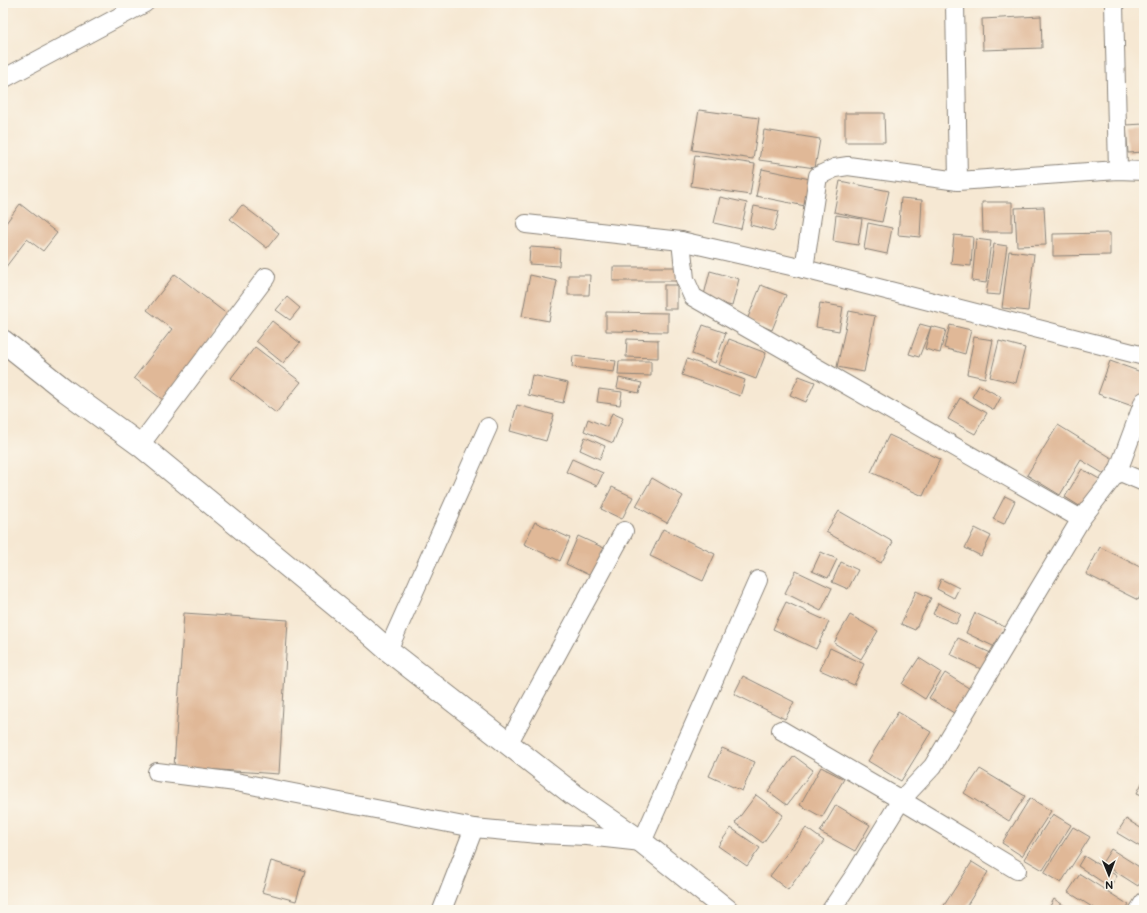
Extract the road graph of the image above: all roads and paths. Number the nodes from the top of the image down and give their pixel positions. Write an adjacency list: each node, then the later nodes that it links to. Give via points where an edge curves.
1 (955, 3): 7 (street)
2 (1114, 3): 5 (street)
3 (140, 4): 4 (street)
4 (3, 79)
5 (1118, 170): 6 (street); 7 (street)
6 (1144, 171)
7 (958, 181): 10 (street, via 848,166 822,173 818,176)
8 (526, 224): 9 (street)
9 (681, 241): 10 (street); 19 (street, via 685,279 693,297)
10 (804, 269): 13 (street)
11 (266, 277): 16 (street)
12 (3, 341): 16 (street)
13 (1144, 356)
14 (1144, 401): 17 (street)
15 (488, 427): 22 (street)
16 (140, 445): 22 (street)
17 (1118, 471): 18 (street); 19 (street)
18 (1144, 482)
19 (1081, 519): 26 (street, via 933,766)
20 (624, 531): 24 (street)
21 (758, 580): 28 (street)
22 (388, 650): 24 (street)
23 (781, 730): 26 (street)
24 (508, 744): 28 (street, via 574,795)
25 (157, 772): 27 (street, via 236,782)
26 (901, 800): 29 (street); 33 (street)
27 (474, 828): 28 (street); 31 (street)
28 (642, 842): 32 (street)
29 (1017, 870)
30 (1144, 902): 34 (street)
31 (442, 910)
32 (727, 910)
33 (831, 910)
34 (1139, 910)

